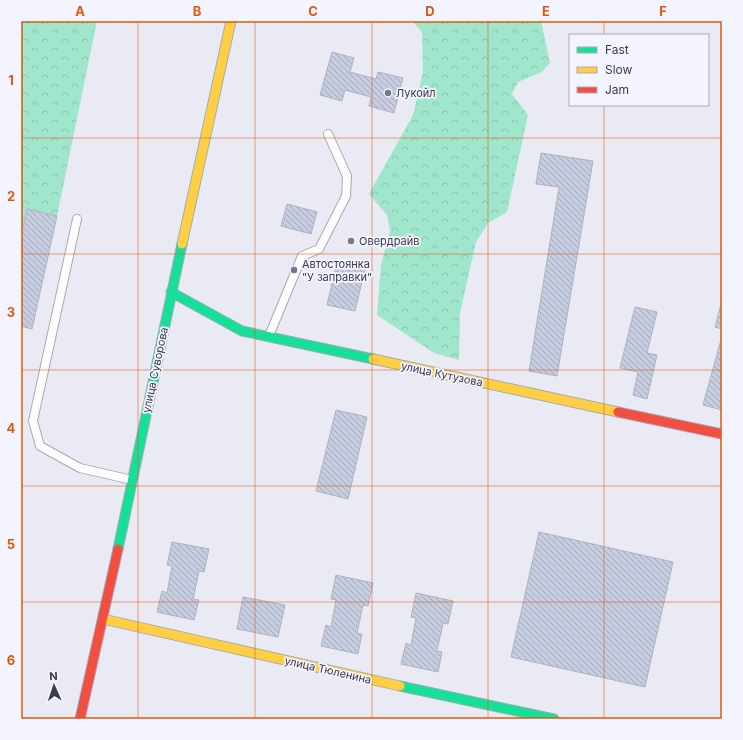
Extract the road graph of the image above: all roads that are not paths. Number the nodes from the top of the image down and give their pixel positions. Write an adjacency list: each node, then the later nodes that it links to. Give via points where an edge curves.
1 (231, 21): 4 (street, улица Суворова)
2 (328, 134): 5 (lane, via 347,176 346,196 319,249 302,256)
3 (77, 219): 7 (lane, via 33,421 40,446 80,468)
4 (170, 292): 5 (street, улица Кутузова, via 242,331); 7 (street, улица Суворова)
5 (269, 337): 6 (street, улица Кутузова)
6 (722, 434)
7 (132, 480): 8 (street, улица Суворова)
8 (103, 619): 9 (street, улица Суворова); 10 (street, улица Тюленина, via 495,710)
9 (80, 719)
10 (554, 719)

